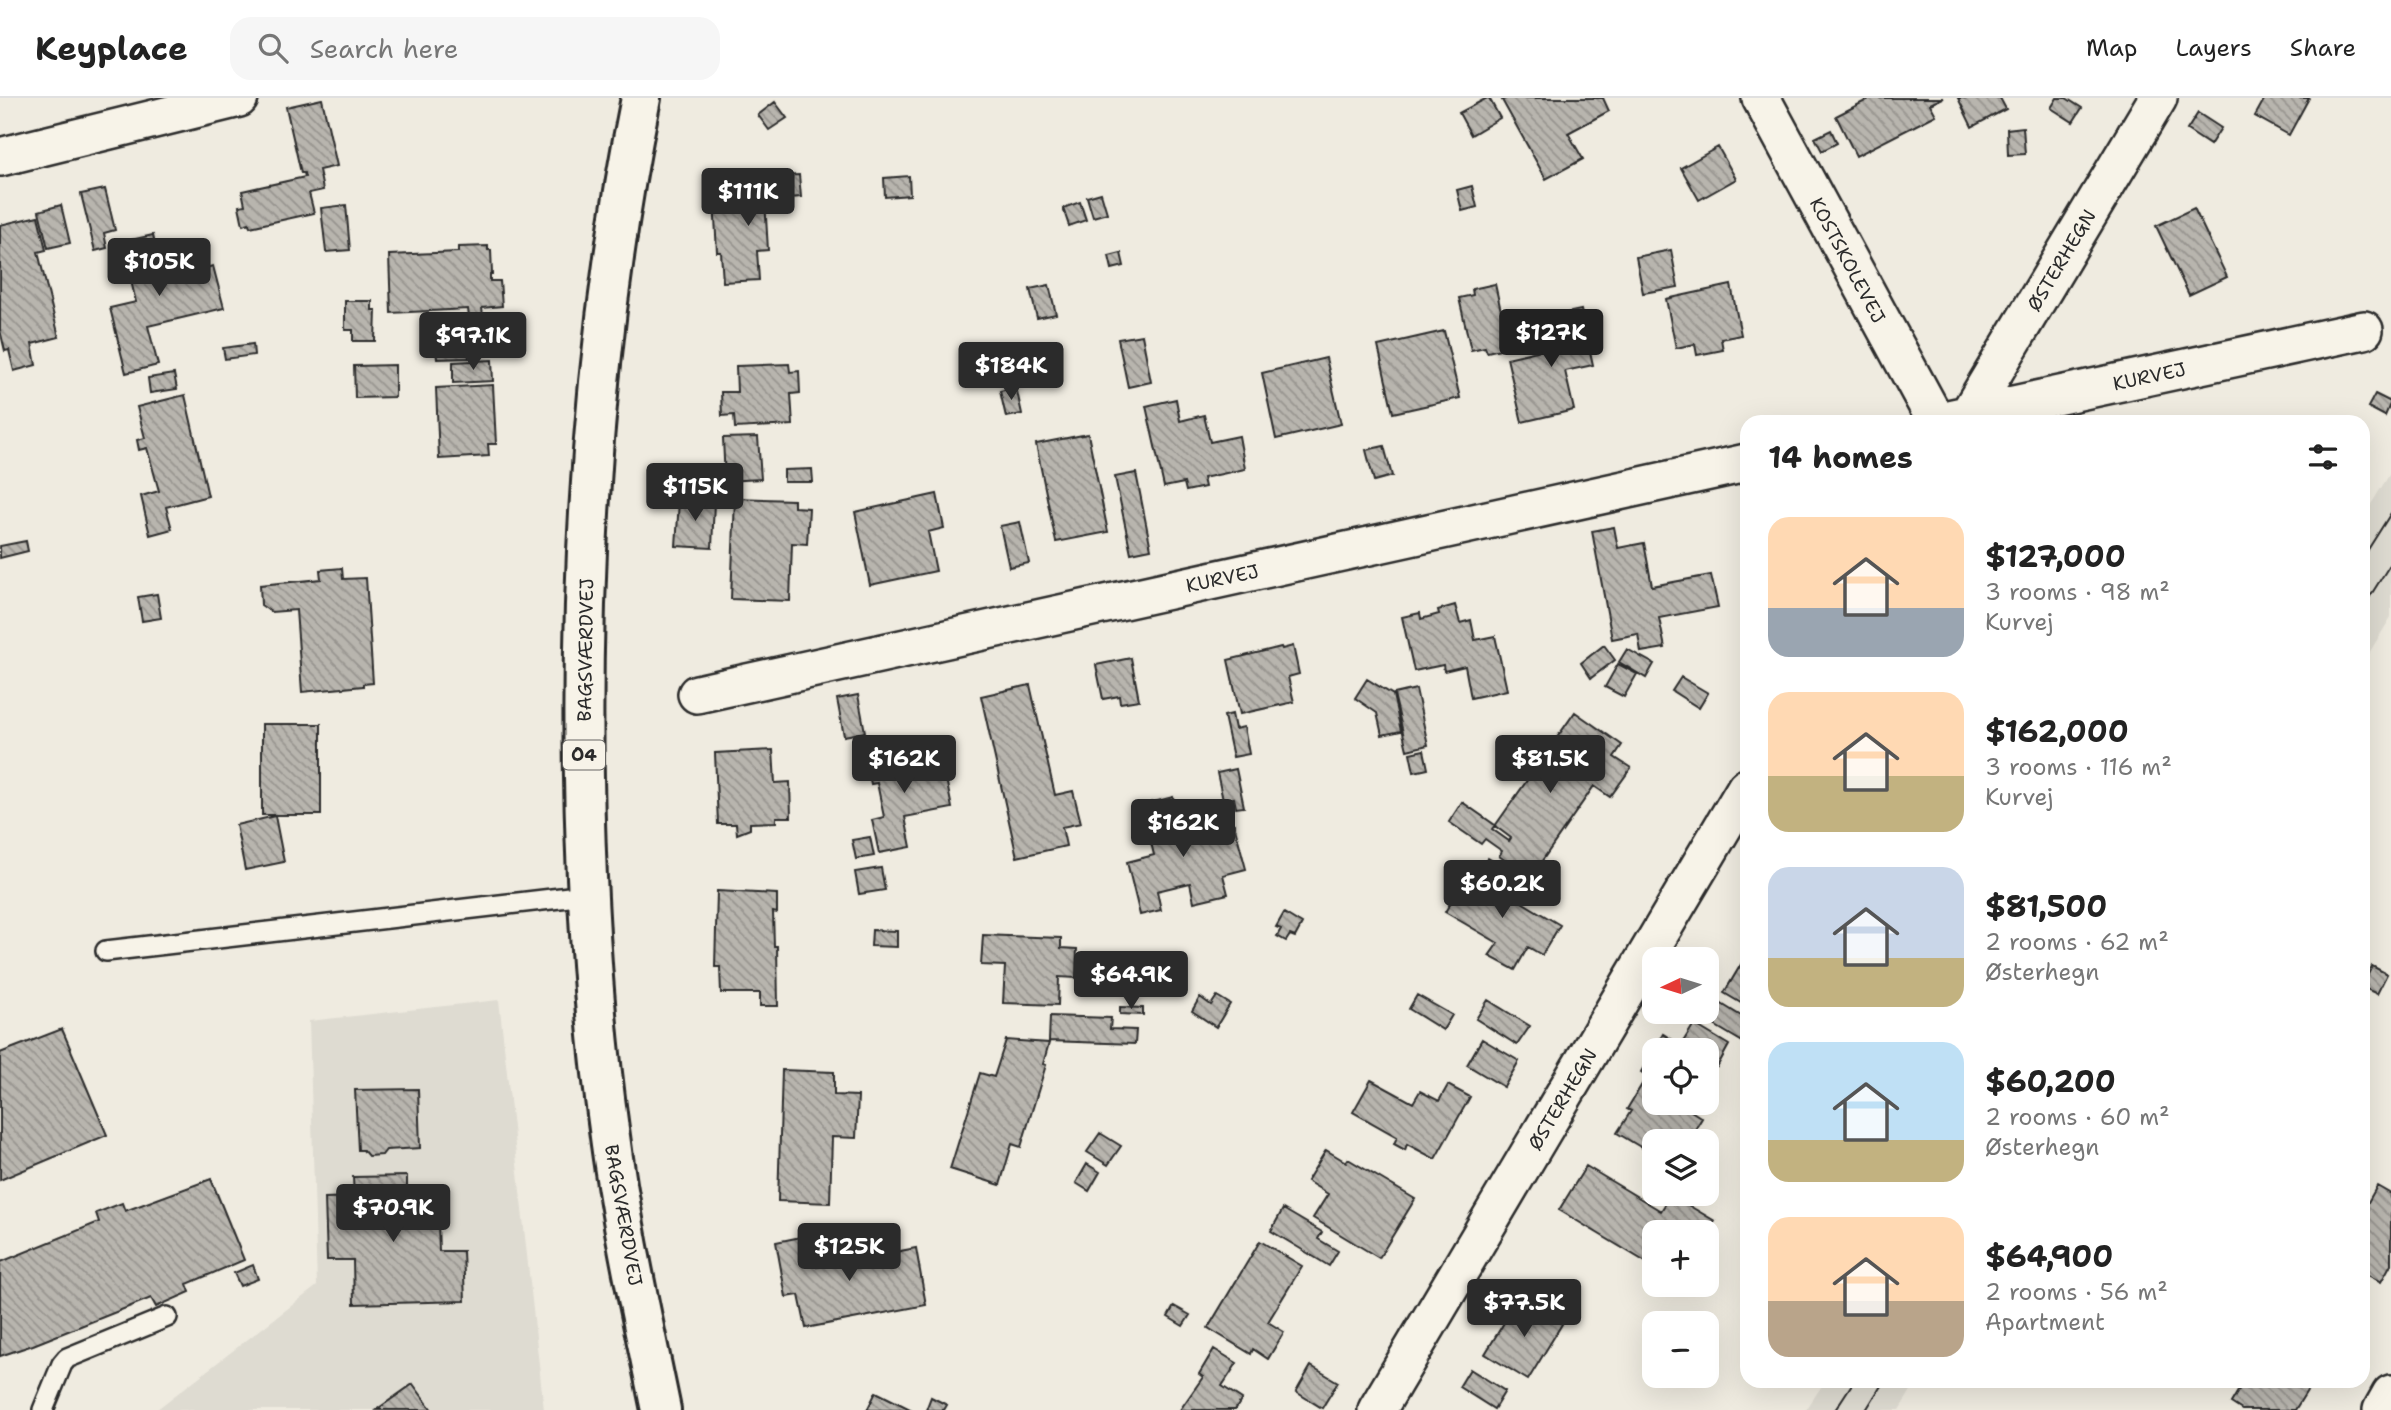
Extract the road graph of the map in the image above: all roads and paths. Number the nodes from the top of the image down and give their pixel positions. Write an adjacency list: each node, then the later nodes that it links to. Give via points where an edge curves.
1 (240, 98): 5 (street)
2 (641, 98): 13 (main road, BAGSVÆRDVEJ / O4, via 622,193 592,454 583,704)
3 (1760, 98): 7 (street, KOSTSKOLEVEJ)
4 (2158, 98): 8 (street, ØSTERHEGN)
5 (0, 157)
6 (2364, 330): 9 (street, KURVEJ)
7 (1947, 415)
8 (1953, 415)
9 (1973, 415)
10 (1740, 464): 11 (street, KURVEJ)
11 (697, 694)
12 (1740, 798): 19 (street, ØSTERHEGN)
13 (586, 895): 14 (lane); 18 (main road, BAGSVÆRDVEJ / O4, via 609,1131)
14 (106, 951)
15 (167, 1317): 17 (lane, via 64,1360)
16 (2391, 1394): 20 (street)
17 (43, 1410)
18 (660, 1410)
19 (1377, 1410)
20 (2382, 1410)

